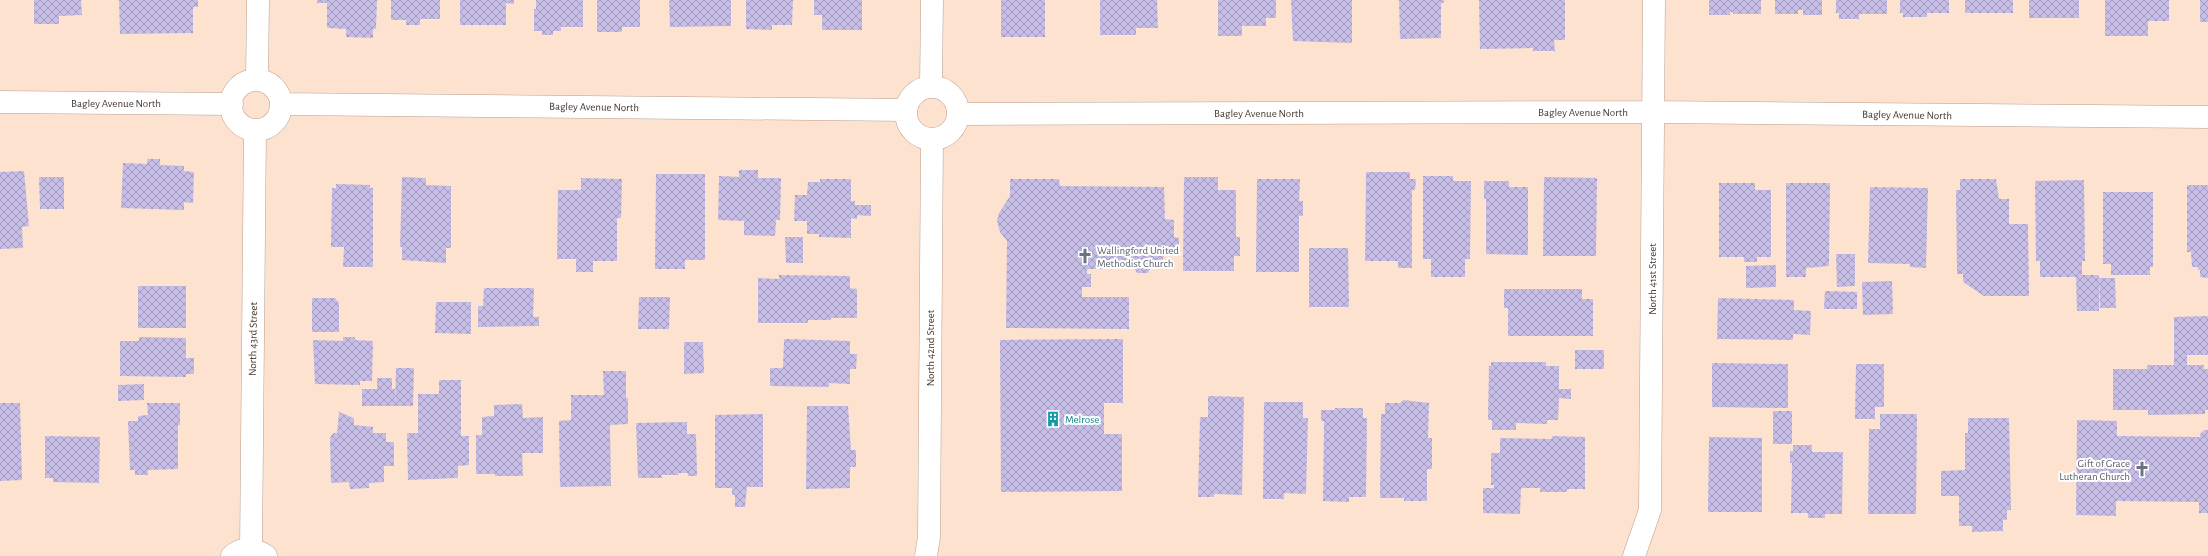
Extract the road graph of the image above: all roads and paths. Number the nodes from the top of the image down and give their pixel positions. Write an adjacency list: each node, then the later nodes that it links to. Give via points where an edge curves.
1 (258, 0): 4 (street)
2 (932, 0): 5 (street)
3 (1654, 0): 10 (street, North 41st Street)
4 (257, 80): 7 (street, via 241,85 235,92); 8 (street, via 273,86)
5 (931, 86): 9 (street, via 918,90 911,96); 11 (street, via 945,89 952,95)
6 (0, 102): 7 (street, Bagley Avenue North)
7 (232, 104): 13 (street, via 238,123)
8 (281, 104): 9 (street, Bagley Avenue North); 13 (street, via 275,123 268,128)
9 (906, 110): 14 (street, via 907,123 912,131 919,136)
10 (1653, 112): 11 (street, Bagley Avenue North); 12 (street, Bagley Avenue North); 18 (street, North 41st Street, via 1650,510)
11 (959, 114): 14 (street, via 950,132 943,137)
12 (2208, 117)
13 (255, 130): 15 (street, North 43rd Street)
14 (932, 139): 17 (street, North 42nd Street)
15 (250, 554)
16 (914, 556): 17 (street)
17 (927, 556)
18 (1634, 556)

